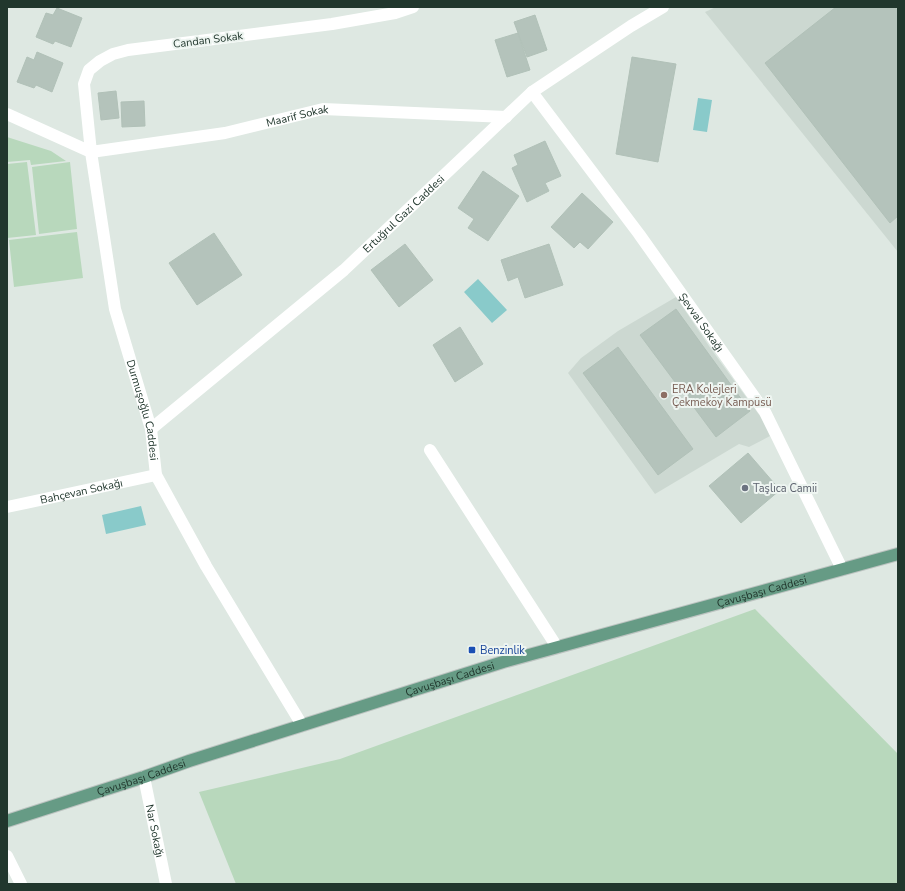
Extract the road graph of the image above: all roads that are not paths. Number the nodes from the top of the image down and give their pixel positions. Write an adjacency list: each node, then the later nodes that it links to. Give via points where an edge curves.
1 (413, 7): 6 (street, Candan Sokak, via 395,13 332,24 113,54 100,60 89,70 84,84)
2 (663, 7): 3 (street, Ertuğrul Gazi Caddesi)
3 (532, 92): 5 (street, Ertuğrul Gazi Caddesi); 12 (street, Şevval Sokağı, via 638,234 765,412)
4 (7, 114): 6 (street)
5 (506, 117): 6 (street, Maarif Sokak, via 323,109 225,133); 7 (street, Ertuğrul Gazi Caddesi, via 344,270)
6 (91, 152): 7 (street, Durmuşoğlu Caddesi, via 115,309)
7 (151, 429): 9 (street, Durmuşoğlu Caddesi)
8 (430, 450): 13 (street)
9 (156, 475): 10 (street, Bahçevan Sokağı); 14 (street, Durmuşoğlu Caddesi, via 206,566)
10 (7, 507)
11 (898, 554): 12 (main road, Çavuşbaşı Caddesi)
12 (842, 569): 13 (main road, Çavuşbaşı Caddesi)
13 (557, 648): 14 (main road, Çavuşbaşı Caddesi, via 503,662)
14 (302, 726): 15 (main road, Çavuşbaşı Caddesi)
15 (144, 777): 16 (main road, Çavuşbaşı Caddesi); 19 (street, Nar Sokağı)
16 (7, 821)
17 (7, 856): 18 (street)
18 (21, 884)
19 (166, 884)

